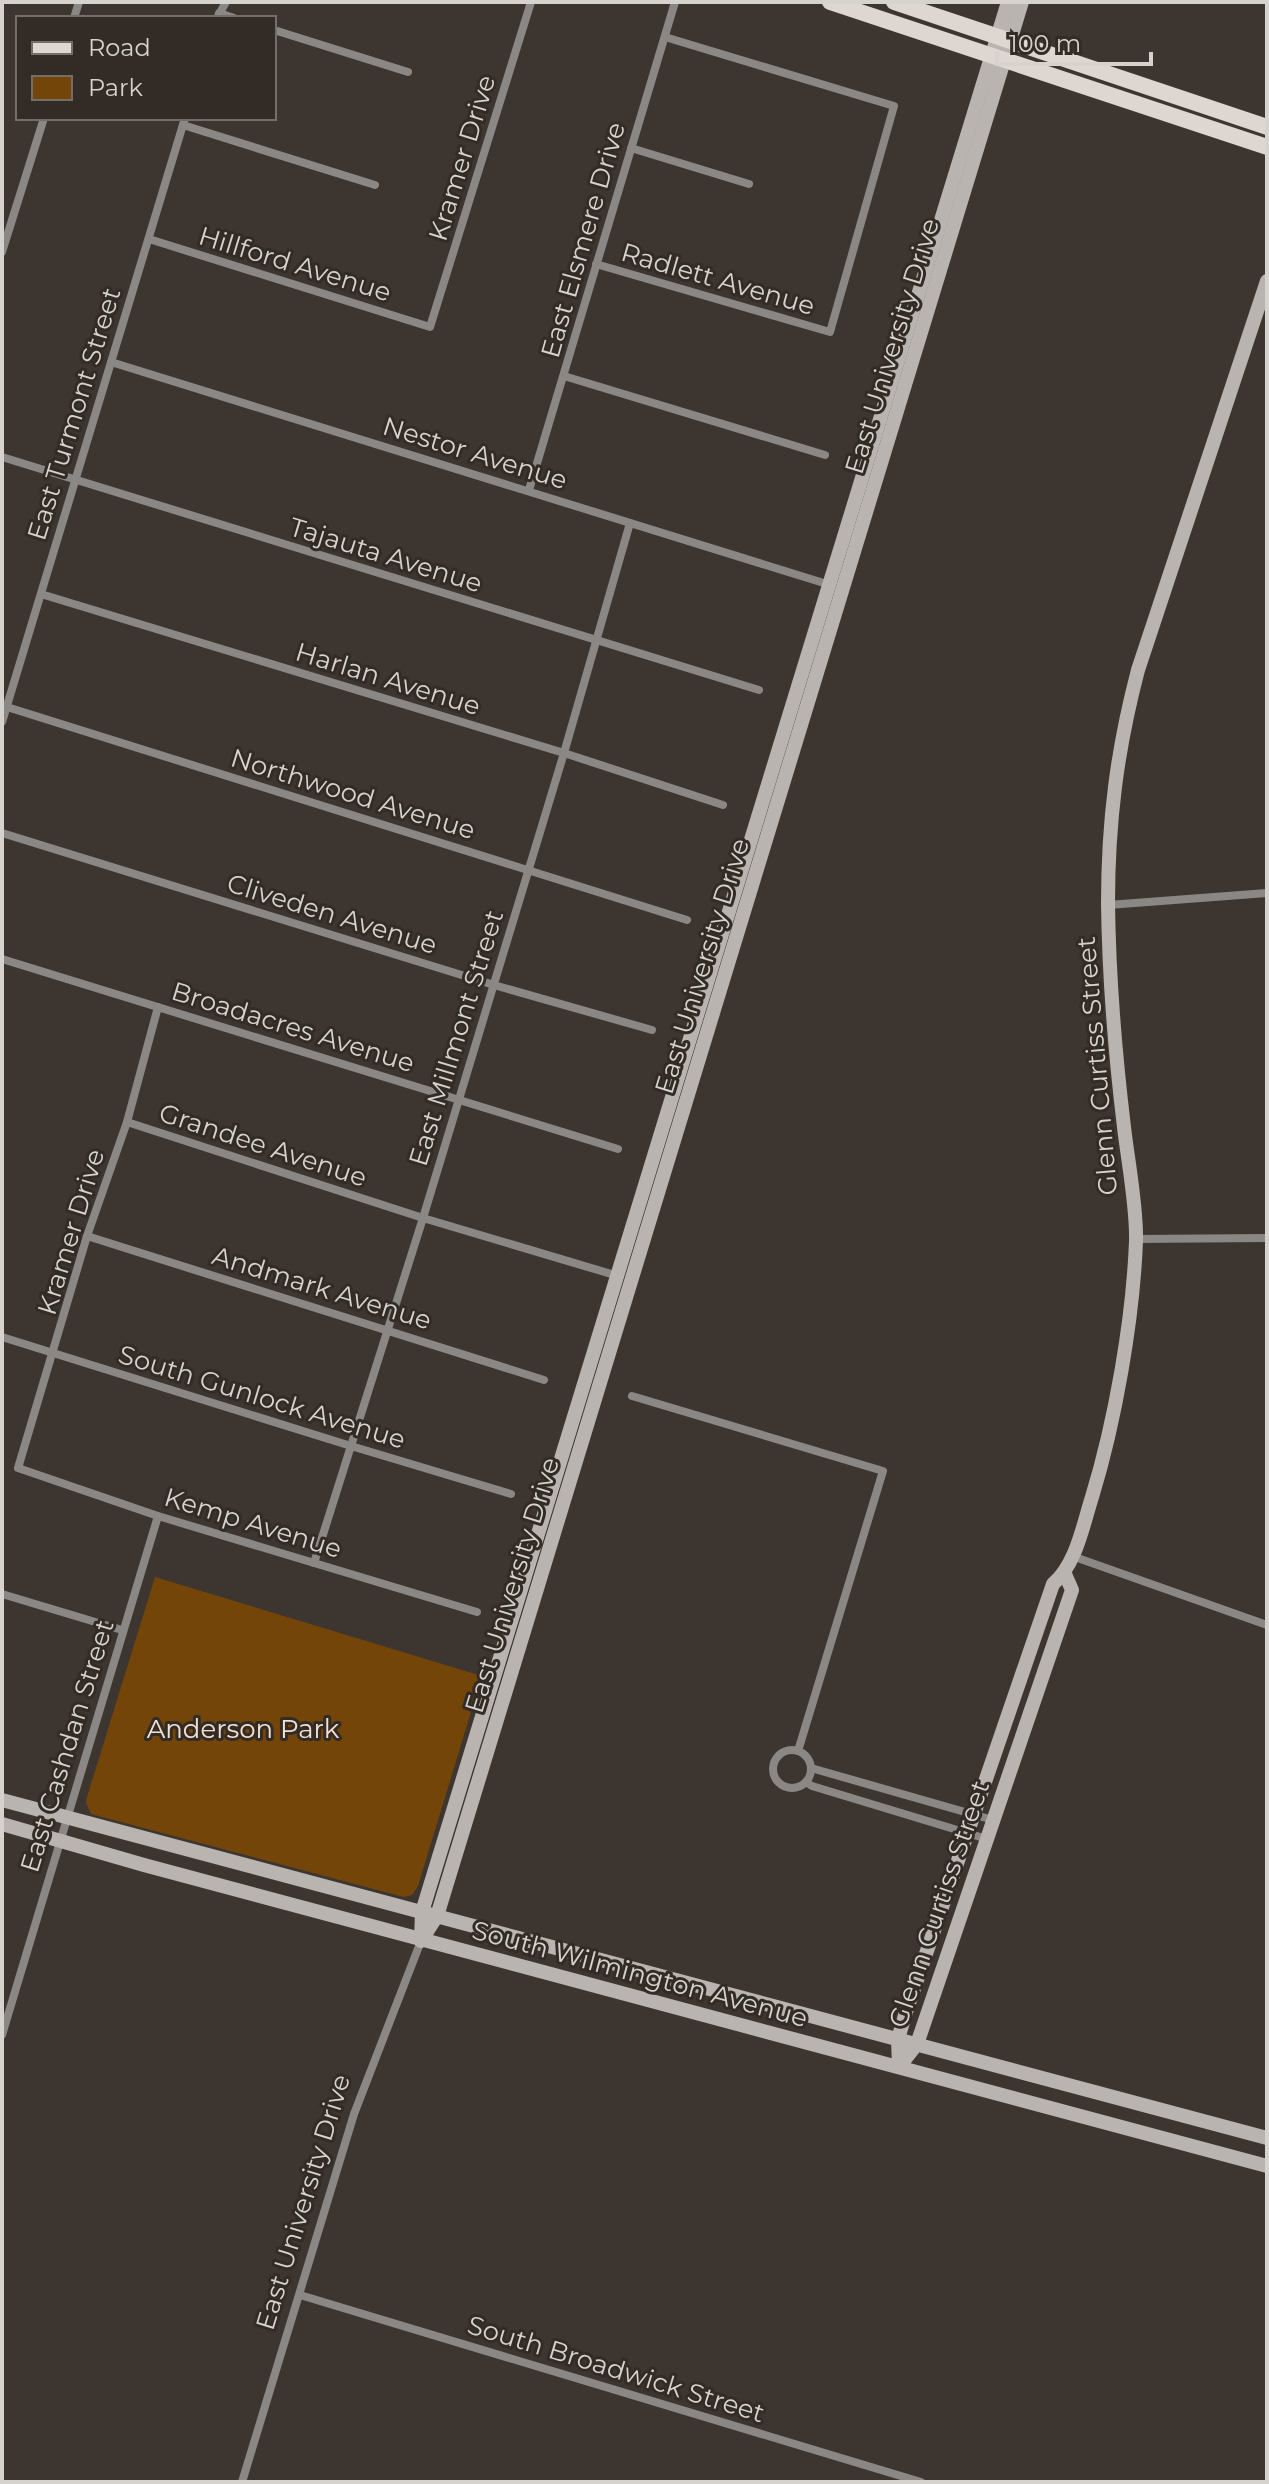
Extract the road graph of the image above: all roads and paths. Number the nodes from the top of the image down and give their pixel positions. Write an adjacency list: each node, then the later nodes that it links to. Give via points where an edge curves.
1 (226, 2): 8 (street)
2 (531, 2): 27 (street, Kramer Drive)
3 (675, 2): 10 (street, East Elsmere Drive)
4 (830, 2): 12 (main road)
5 (894, 2): 11 (main road)
6 (1008, 2): 11 (street, East University Drive)
7 (1022, 2): 11 (street, East University Drive)
8 (218, 16)
9 (276, 31): 13 (street)
10 (665, 37): 20 (street, East Elsmere Drive); 25 (street, Radlett Avenue, via 894,106 830,332)
11 (1004, 39): 12 (street, East University Drive); 14 (main road)
12 (998, 58): 15 (main road); 35 (street, East University Drive); 36 (street, East University Drive)
13 (408, 72)
14 (1187, 101): 15 (main road); 18 (main road)
15 (1181, 119): 19 (main road)
16 (43, 120): 24 (street)
17 (184, 122): 22 (street); 23 (street, East Turmont Street)
18 (1267, 127)
19 (1267, 147)
20 (631, 148): 21 (street); 25 (street, East Elsmere Drive)
21 (749, 184)
22 (375, 185)
23 (149, 239): 27 (street, Hillford Avenue); 28 (street, East Turmont Street)
24 (2, 252)
25 (596, 264): 29 (street, East Elsmere Drive)
26 (1267, 281): 47 (street, Glenn Curtiss Street, via 1121,732 1109,836)
27 (430, 327)
28 (111, 362): 32 (street, East Turmont Street); 33 (street, Nestor Avenue)
29 (564, 376): 30 (street); 33 (street, East Elsmere Drive)
30 (825, 455)
31 (2, 457): 32 (street, Tajauta Avenue)
32 (74, 481): 37 (street, East Turmont Street); 38 (street, Tajauta Avenue)
33 (529, 490): 34 (street, Nestor Avenue)
34 (630, 523): 35 (street, Nestor Avenue); 38 (street, East Millmont Street)
35 (827, 584): 36 (street); 60 (street, East University Drive)
36 (843, 588): 60 (street, East University Drive)
37 (41, 594): 40 (street, East Turmont Street); 42 (street, Harlan Avenue)
38 (595, 639): 39 (street, Tajauta Avenue); 42 (street, East Millmont Street)
39 (759, 690)
40 (7, 707): 41 (street, East Turmont Street); 45 (street, Northwood Avenue)
41 (2, 722)
42 (564, 753): 43 (street, Harlan Avenue); 45 (street, East Millmont Street)
43 (723, 805)
44 (2, 833): 50 (street, Cliveden Avenue)
45 (527, 870): 48 (street, Northwood Avenue); 50 (street, East Millmont Street)
46 (1267, 893): 47 (street)
47 (1108, 905): 59 (street, Glenn Curtiss Street, via 1111,1012)
48 (687, 920)
49 (2, 959): 51 (street, Broadacres Avenue)
50 (494, 985): 52 (street, Cliveden Avenue); 53 (street, East Millmont Street)
51 (158, 1007): 53 (street, Broadacres Avenue); 54 (street, Kramer Drive)
52 (652, 1030)
53 (458, 1099): 55 (street, Broadacres Avenue); 56 (street, East Millmont Street)
54 (127, 1122): 56 (street, Grandee Avenue); 57 (street, Kramer Drive)
55 (618, 1149)
56 (423, 1218): 60 (street, Grandee Avenue); 61 (street, East Millmont Street)
57 (87, 1236): 61 (street, Andmark Avenue); 63 (street, Kramer Drive)
58 (1267, 1238): 59 (street)
59 (1136, 1239): 70 (street, Glenn Curtiss Street, via 1124,1356 1098,1478)
60 (624, 1278): 88 (street, East University Drive); 89 (street, East University Drive)
61 (387, 1330): 64 (street, Andmark Avenue); 66 (street, East Millmont Street)
62 (2, 1337): 63 (street, South Gunlock Avenue)
63 (54, 1353): 66 (street, South Gunlock Avenue); 67 (street, Kramer Drive)
64 (544, 1380)
65 (632, 1396): 77 (street, via 883,1471)
66 (351, 1446): 68 (street, South Gunlock Avenue); 71 (street, East Millmont Street)
67 (18, 1468): 69 (street, Kemp Avenue)
68 (511, 1494)
69 (158, 1516): 71 (street, Kemp Avenue); 76 (street, East Cashdan Street)
70 (1071, 1556): 72 (street, Glenn Curtiss Street); 75 (street)
71 (314, 1563): 74 (street, Kemp Avenue)
72 (1065, 1574): 81 (street, Glenn Curtiss Street, via 1053,1584); 83 (street, Glenn Curtiss Street, via 1072,1590)
73 (2, 1594): 76 (street)
74 (477, 1612)
75 (1267, 1625)
76 (122, 1630): 82 (street, East Cashdan Street)
77 (798, 1751): 78 (street); 79 (street, via 778,1757 775,1778 793,1788)
78 (811, 1768): 79 (street); 81 (street)
79 (806, 1782): 85 (street)
80 (2, 1800): 82 (street, South Wilmington Avenue)
81 (974, 1814): 83 (street); 85 (street, Glenn Curtiss Street)
82 (67, 1817): 87 (street, East Cashdan Street); 88 (street, South Wilmington Avenue)
83 (993, 1820): 86 (street, Glenn Curtiss Street)
84 (2, 1824): 87 (street, South Wilmington Avenue)
85 (968, 1833): 86 (street); 92 (street, Glenn Curtiss Street)
86 (987, 1839): 93 (street, Glenn Curtiss Street)
87 (60, 1840): 90 (street, South Wilmington Avenue); 91 (street, East Cashdan Street)
88 (422, 1912): 89 (street, South Wilmington Avenue); 90 (street, East University Drive)
89 (437, 1916): 90 (street, East University Drive); 92 (street, South Wilmington Avenue)
90 (421, 1941): 94 (street, South Wilmington Avenue); 97 (street, East University Drive, via 354,2114)
91 (2, 2035)
92 (898, 2039): 93 (street, South Wilmington Avenue); 94 (street, Glenn Curtiss Street)
93 (917, 2044): 94 (street, Glenn Curtiss Street); 95 (street, South Wilmington Avenue)
94 (899, 2067): 96 (street, South Wilmington Avenue)
95 (1267, 2138)
96 (1267, 2166)
97 (300, 2295): 98 (street, South Broadwick Street); 99 (street, East University Drive)
98 (881, 2471): 100 (street); 101 (street, South Broadwick Street)
99 (242, 2482)
100 (878, 2482)
101 (921, 2482)

